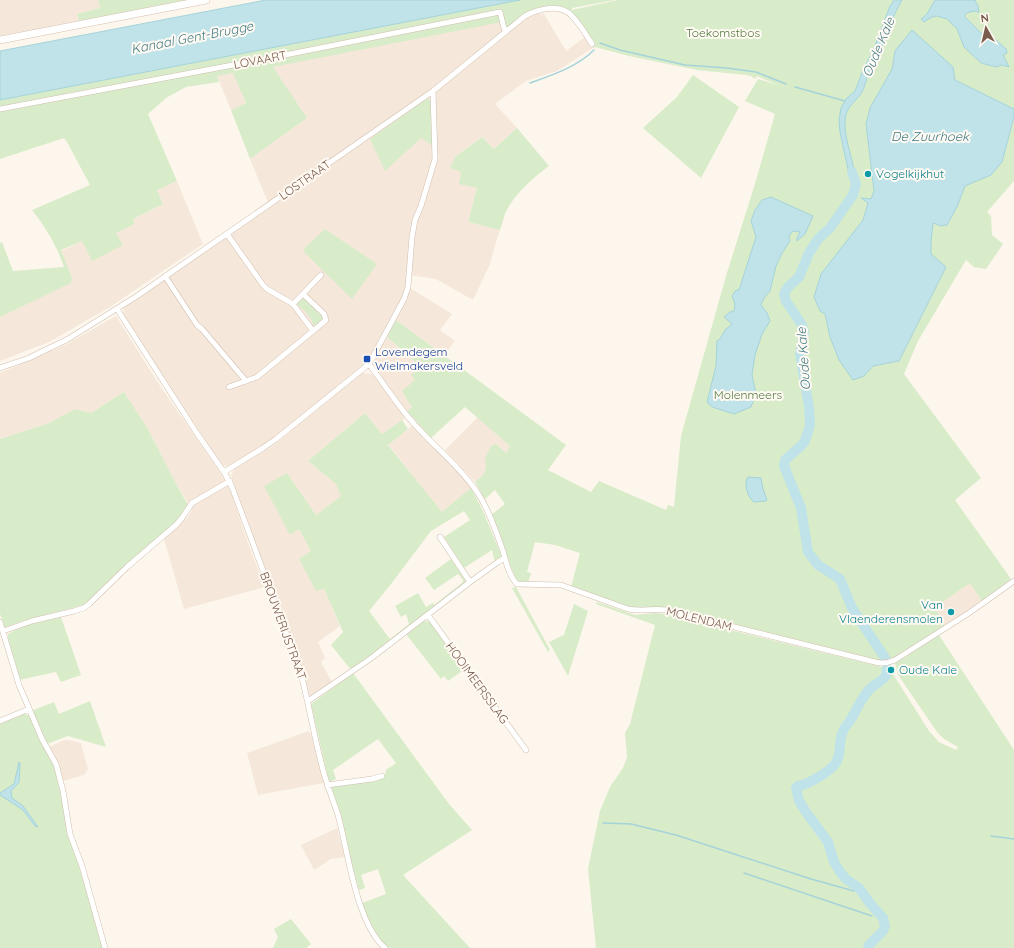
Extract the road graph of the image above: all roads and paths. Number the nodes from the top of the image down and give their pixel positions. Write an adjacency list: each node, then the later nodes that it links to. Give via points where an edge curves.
1 (206, 0): 3 (street)
2 (506, 31): 4 (street, LOSTRAAT, via 531,13 547,8 561,9 572,16); 5 (street, LOSTRAAT); 6 (street, LOVAART, via 500,12)
3 (0, 40)
4 (592, 44)
5 (433, 91): 7 (street, LOSTRAAT); 14 (street, via 435,159 412,237 408,287)
6 (0, 110)
7 (227, 234): 9 (street, LOSTRAAT); 11 (street, via 263,285)
8 (322, 275): 10 (street)
9 (165, 276): 12 (street, LOSTRAAT); 16 (street, via 197,325)
10 (304, 294): 11 (street); 13 (street, via 326,318)
11 (293, 304): 13 (street)
12 (117, 309): 15 (street, LOSTRAAT, via 68,339 29,358); 18 (street, BROUWERIJSTRAAT)
13 (313, 331): 16 (street, via 257,377)
14 (370, 364): 18 (street, via 276,439); 21 (street, via 401,408 471,483 489,513)
15 (0, 368)
16 (246, 381): 17 (street)
17 (230, 387)
18 (224, 472): 19 (street, BROUWERIJSTRAAT)
19 (230, 481): 26 (street, via 192,503 176,524 89,604 79,610 32,620); 27 (street, BROUWERIJSTRAAT, via 300,670)
20 (440, 537): 23 (street)
21 (505, 558): 22 (street, MOLENDAM, via 517,584 561,585 628,610 666,610 886,663 895,660 968,614); 23 (street)
22 (1014, 581)
23 (470, 582): 24 (street)
24 (428, 615): 27 (street); 30 (street, HOOIMEERSSLAG)
25 (0, 622): 26 (street)
26 (3, 632): 28 (street)
27 (308, 701): 32 (street, BROUWERIJSTRAAT)
28 (29, 709): 29 (street); 33 (street, via 56,764 70,834 82,866)
29 (0, 720)
30 (526, 750)
31 (382, 776): 32 (street)
32 (327, 785): 34 (street, BROUWERIJSTRAAT, via 338,815 360,904 367,922 379,943)
33 (105, 948)
34 (385, 948)

